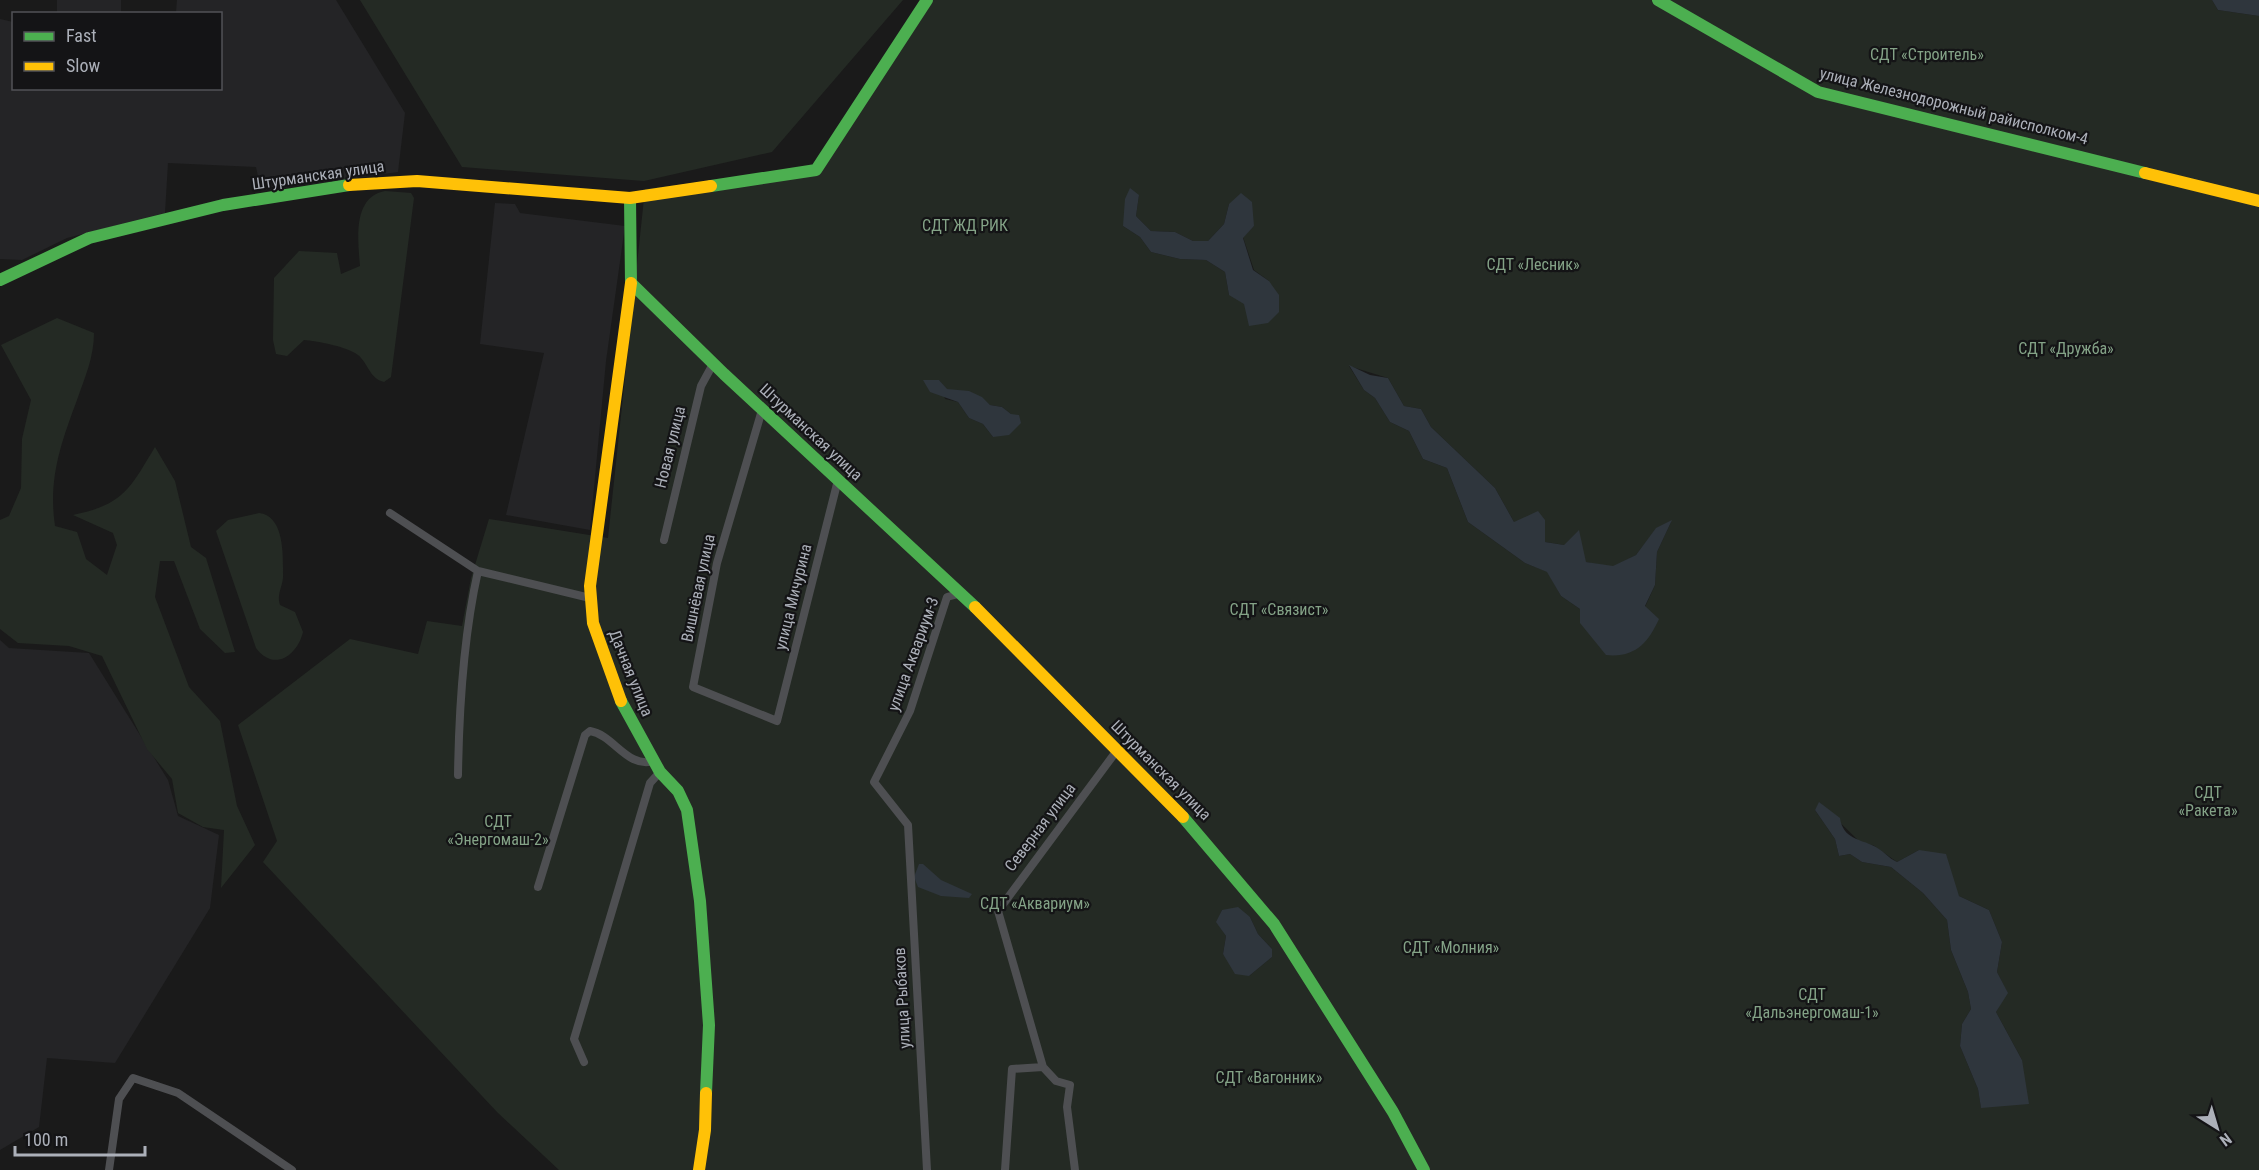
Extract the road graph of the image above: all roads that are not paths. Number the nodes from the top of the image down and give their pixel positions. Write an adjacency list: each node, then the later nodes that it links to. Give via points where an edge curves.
1 (927, 0): 3 (street, via 816,170)
2 (1658, 0): 4 (street, улица Железнодорожный райисполком-4, via 1818,92)
3 (630, 198): 5 (street, Штурманская улица, via 417,181 310,190 223,205 89,238); 6 (street)
4 (2259, 201)
5 (0, 280)
6 (631, 283): 7 (street, Штурманская улица); 14 (street, Дачная улица)
7 (714, 364): 8 (street, Штурманская улица); 11 (street, Новая улица, via 701,386)
8 (762, 410): 9 (street, Штурманская улица); 15 (street, Вишнёвая улица, via 717,563 693,687)
9 (838, 480): 13 (street, Штурманская улица); 15 (street, улица Мичурина)
10 (390, 513): 12 (street)
11 (664, 540)
12 (478, 571): 14 (street); 18 (street, via 464,655)
13 (962, 592): 16 (street, Штурманская улица); 19 (street, улица Аквариум-3, via 947,597 910,711 874,782)
14 (590, 598): 17 (street, Дачная улица, via 593,623 625,712)
15 (777, 721)
16 (1118, 749): 22 (street, Северная улица, via 998,908); 29 (street, Штурманская улица, via 1201,835 1274,924 1393,1112)
17 (657, 766): 20 (street, via 639,762 598,733 590,731 585,735); 21 (street, via 574,1039); 25 (street, Дачная улица, via 686,804 700,901 709,1025 705,1130)
18 (458, 776)
19 (908, 825): 26 (street, улица Рыбаков)
20 (538, 887)
21 (584, 1062)
22 (1043, 1067): 27 (street, via 1012,1069); 28 (street, via 1056,1081 1070,1085 1067,1107)
23 (109, 1170): 24 (street, via 119,1099 133,1078 178,1093)
24 (292, 1170)
25 (699, 1170)
26 (927, 1170)
27 (1005, 1170)
28 (1075, 1170)
29 (1424, 1170)

